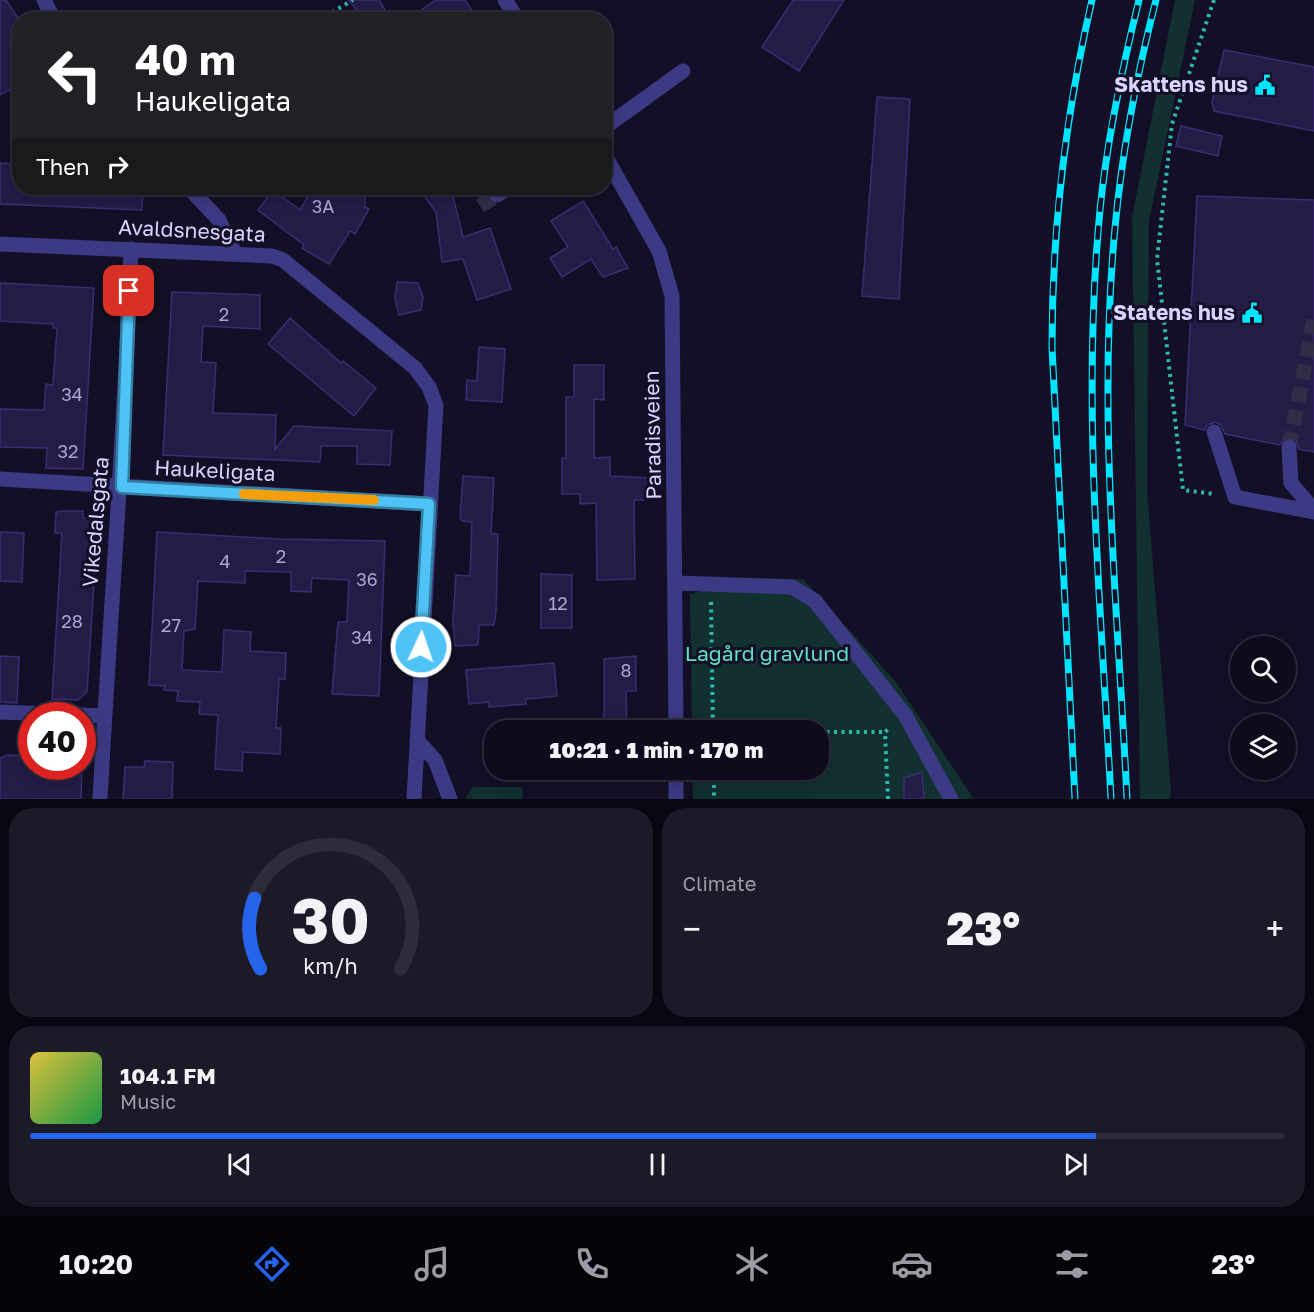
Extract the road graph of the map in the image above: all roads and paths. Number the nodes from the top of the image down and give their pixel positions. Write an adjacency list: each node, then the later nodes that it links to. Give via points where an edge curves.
1 (353, 0): 3 (path)
2 (1214, 0): 15 (path, via 1172,124 1157,259 1183,490)
3 (333, 12)
4 (682, 71): 5 (street)
5 (612, 122)
6 (612, 168): 18 (street, Paradisveien, via 658,251 672,296)
7 (196, 195): 10 (street, via 219,220)
8 (0, 243): 9 (street, Avaldsnesgata)
9 (131, 249): 10 (street, Avaldsnesgata); 14 (street, Vikedalsgata)
10 (234, 252): 16 (street, Avaldsnesgata, via 272,255 283,261 415,368 436,405)
11 (1214, 432): 15 (street)
12 (1289, 447): 17 (street, via 1292,483)
13 (0, 479): 14 (street, Haukeligata)
14 (122, 487): 16 (street, Haukeligata); 22 (street, Vikedalsgata, via 111,583)
15 (1235, 497): 17 (street)
16 (429, 504): 27 (street, Avaldsnesgata)
17 (1314, 511)
18 (676, 583): 19 (street); 23 (street, Paradisveien)
19 (711, 585): 21 (street, via 792,587 815,601); 24 (path)
20 (0, 712): 22 (street)
21 (905, 715): 26 (path); 36 (street)
22 (104, 716): 30 (street, Vikedalsgata)
23 (676, 720)
24 (713, 720)
25 (829, 732): 26 (path)
26 (885, 732): 35 (path)
27 (417, 740): 31 (street, Avaldsnesgata); 32 (street, via 435,760)
28 (676, 780): 33 (street)
29 (714, 780): 34 (path)
30 (100, 799)
31 (414, 799)
32 (450, 799)
33 (676, 799)
34 (714, 799)
35 (888, 799)
36 (951, 799)

